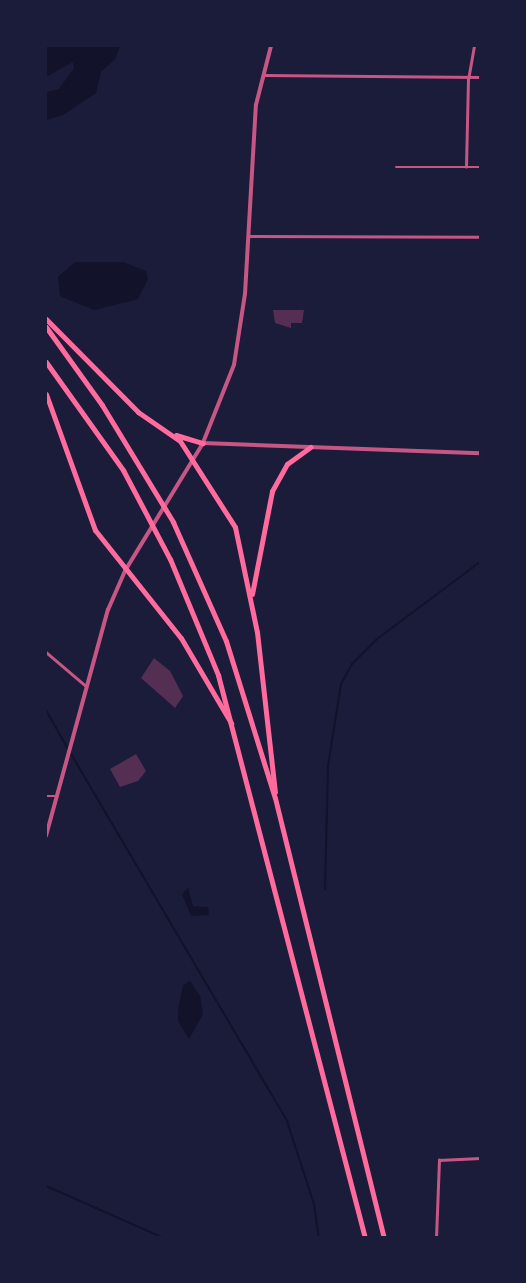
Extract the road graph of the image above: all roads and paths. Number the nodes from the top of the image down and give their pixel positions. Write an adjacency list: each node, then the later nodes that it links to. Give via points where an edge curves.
1 (271, 46): 3 (street)
2 (474, 46): 4 (street)
3 (262, 75): 4 (street); 9 (street)
4 (469, 77): 5 (street); 7 (street)
5 (481, 77)
6 (396, 167): 7 (street)
7 (466, 167): 8 (street)
8 (481, 167)
9 (248, 236): 10 (street); 16 (street, via 239,342 225,394)
10 (481, 237)
11 (46, 319): 15 (highway, via 138,412)
12 (46, 327): 27 (highway, via 124,440 182,541 226,641)
13 (46, 362): 24 (highway, via 89,419 159,536 199,624)
14 (46, 394): 20 (highway, via 89,519)
15 (165, 430): 16 (highway); 19 (highway)
16 (203, 443): 17 (street); 19 (street)
17 (310, 447): 18 (street); 21 (highway, via 287,464 272,491)
18 (481, 453)
19 (194, 459): 20 (street); 21 (highway, via 235,527)
20 (125, 570): 23 (street, via 105,617); 24 (highway, via 193,656)
21 (251, 600): 27 (highway)
22 (46, 652): 23 (street)
23 (86, 686): 26 (street)
24 (237, 734): 30 (highway)
25 (46, 796): 26 (lane)
26 (55, 796): 28 (street)
27 (275, 798): 31 (highway)
28 (46, 836)
29 (481, 1158): 32 (street, via 440,1158)
30 (365, 1237)
31 (384, 1237)
32 (436, 1237)

